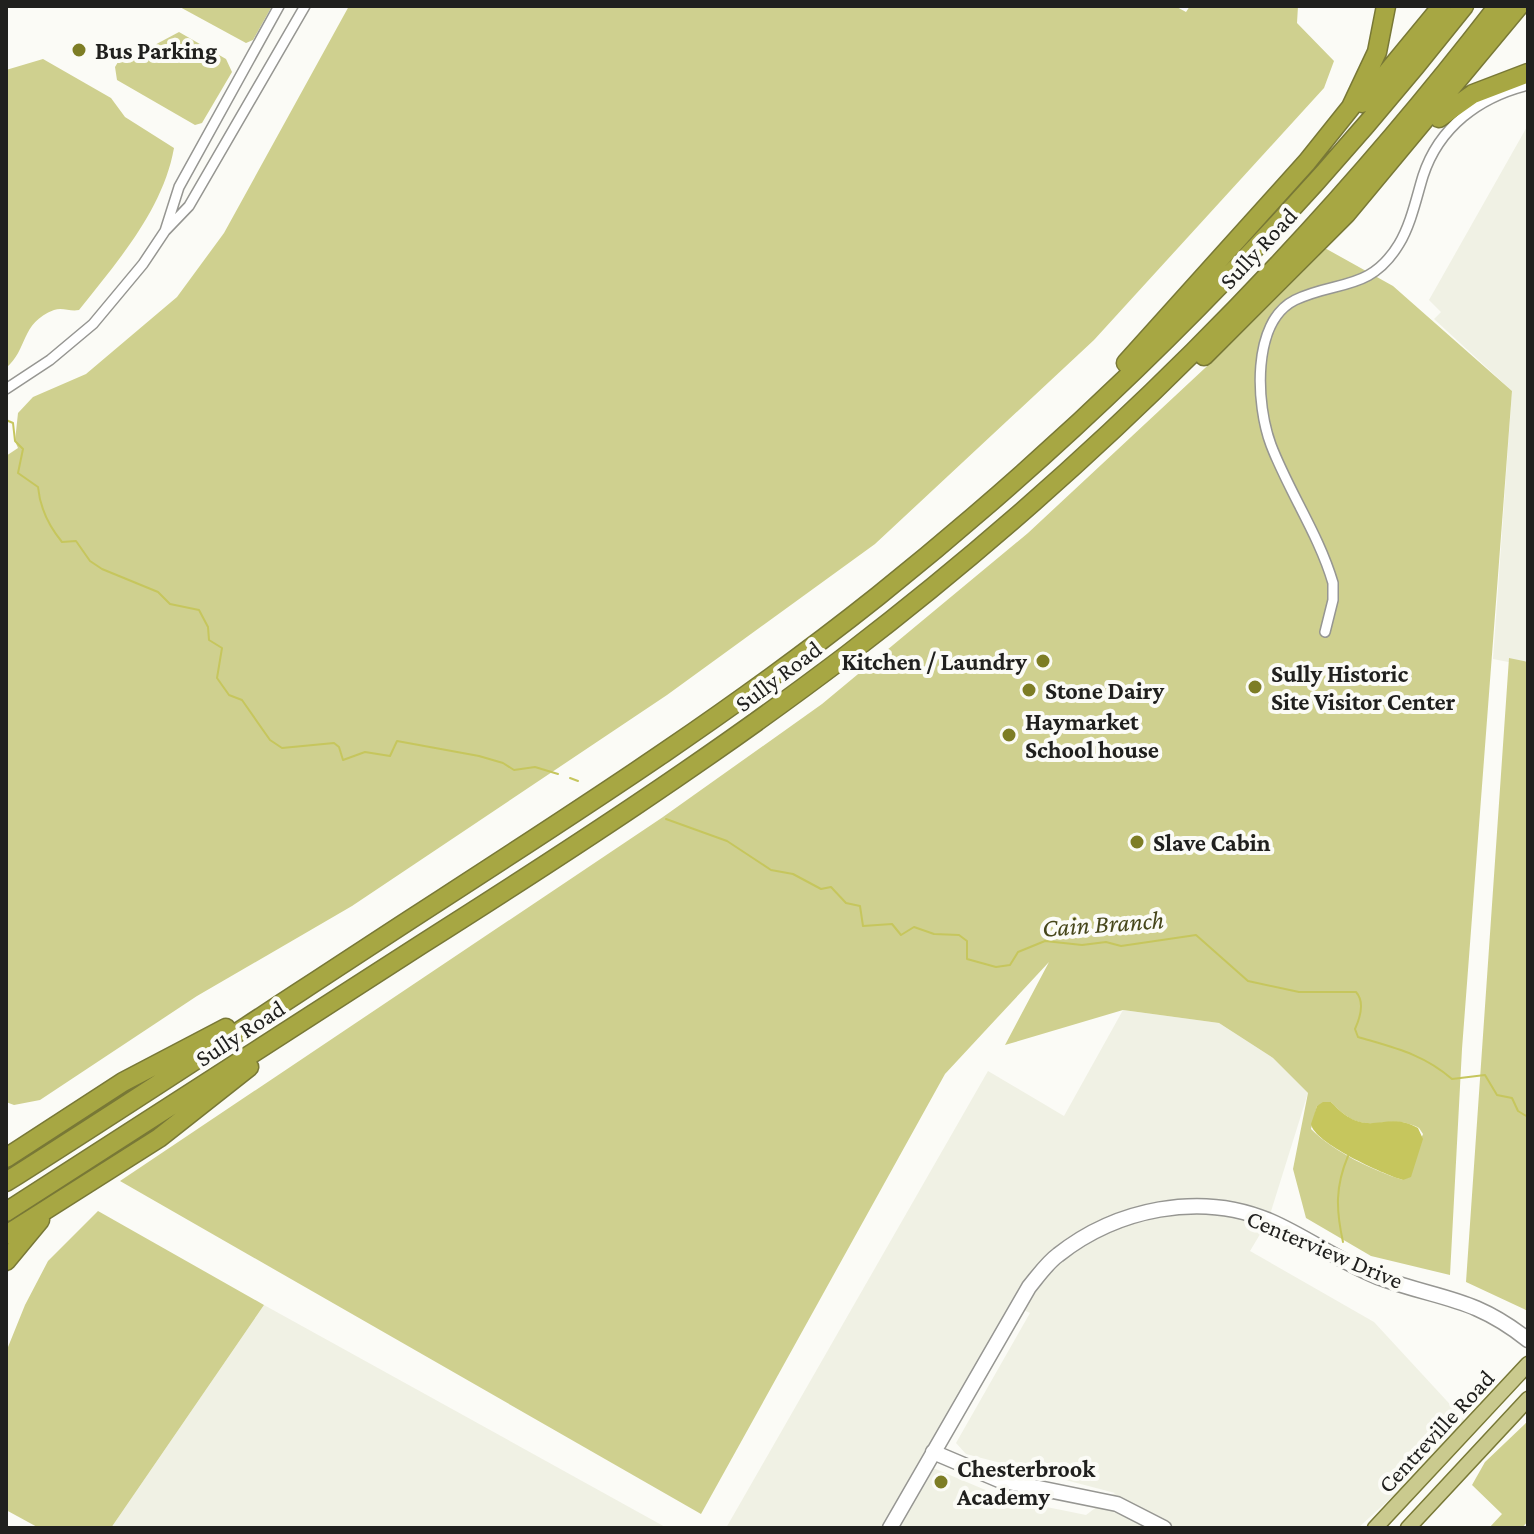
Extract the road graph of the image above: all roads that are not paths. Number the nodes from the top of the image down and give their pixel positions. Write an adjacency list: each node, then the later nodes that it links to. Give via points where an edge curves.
1 (279, 6): 12 (street, via 179,187)
2 (305, 6): 12 (street, via 221,153 179,220)
3 (1386, 6): 11 (highway, via 1377,52 1358,96)
4 (1442, 6): 11 (highway)
5 (1464, 6): 15 (highway, Sully Road, via 1349,145 1231,274)
6 (1498, 6): 14 (highway, Sully Road, via 1324,214)
7 (1519, 6): 10 (highway)
8 (1528, 73): 10 (highway, via 1462,101)
9 (1528, 85): 16 (street, via 1477,105 1444,136 1429,160 1404,234 1383,265 1358,281 1288,304 1266,334 1261,362 1268,433 1333,583)
10 (1393, 160): 14 (highway, via 1260,304 1168,391)
11 (1307, 162): 15 (highway, via 1125,363 1041,444)
12 (165, 231): 13 (street, via 109,308 62,351)
13 (6, 389)
14 (1111, 430): 18 (highway, Sully Road, via 948,574 765,716 600,830)
15 (1011, 485): 17 (highway, Sully Road, via 864,607 701,729)
16 (1325, 632)
17 (310, 985): 19 (highway, via 149,1067); 20 (highway, Sully Road)
18 (309, 1017): 21 (highway, via 183,1121); 22 (highway, Sully Road)
19 (6, 1158)
20 (6, 1182)
21 (51, 1207): 23 (highway); 24 (highway)
22 (6, 1212)
23 (6, 1235)
24 (6, 1261)
25 (1528, 1340): 28 (street, Centerview Drive, via 1471,1304 1368,1273 1250,1214 1194,1207 1152,1209 1108,1223 1056,1256 1021,1298)
26 (1528, 1364): 31 (main road, Centreville Road)
27 (1528, 1399): 32 (main road, Centreville Road)
28 (933, 1452): 29 (street, Centerview Drive); 30 (street, via 999,1480 1117,1504)
29 (890, 1528)
30 (1164, 1528)
31 (1375, 1528)
32 (1408, 1528)

